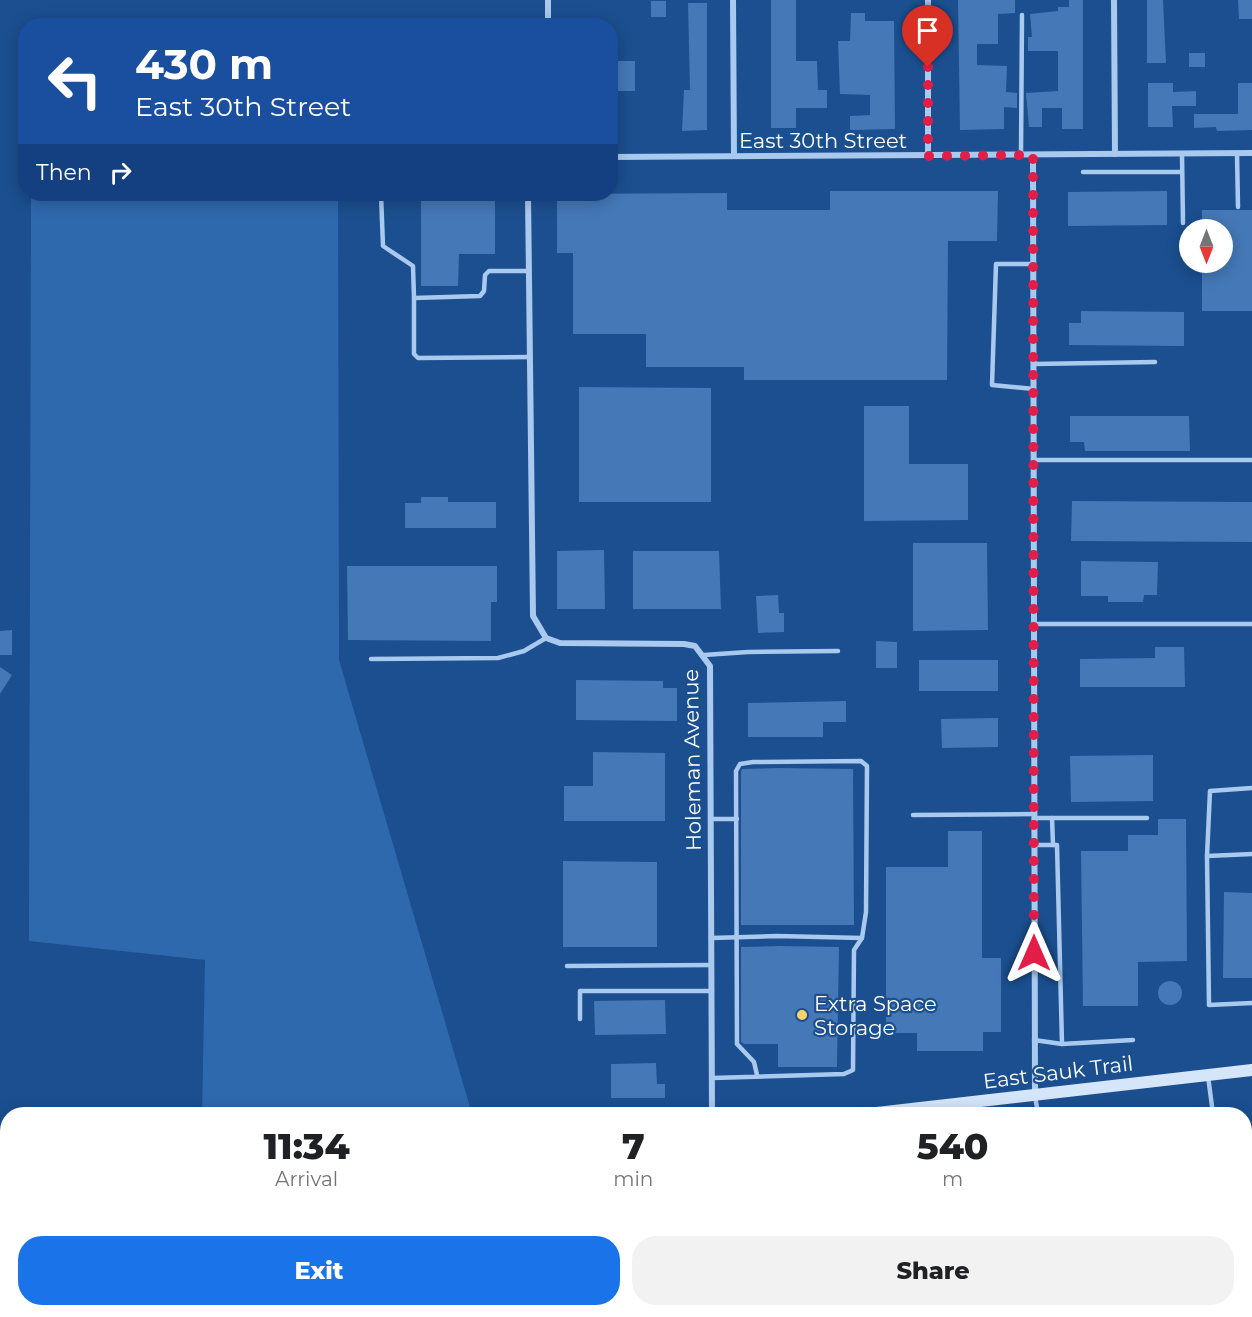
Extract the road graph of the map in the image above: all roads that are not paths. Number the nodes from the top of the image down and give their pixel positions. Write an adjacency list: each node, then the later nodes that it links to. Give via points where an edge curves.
1 (548, 0): 6 (street)
2 (734, 0): 13 (street)
3 (928, 0): 14 (street)
4 (1114, 0): 9 (street)
5 (1022, 15): 11 (lane)
6 (548, 18)
7 (1237, 153): 8 (street, East 30th Street); 10 (street, East 30th Street); 20 (lane)
8 (1252, 153)
9 (1115, 154): 10 (street, East 30th Street); 12 (street, East 30th Street)
10 (1182, 154): 17 (lane)
11 (1021, 155): 12 (street, East 30th Street); 14 (street, East 30th Street)
12 (1033, 155): 22 (street)
13 (734, 156): 14 (street, East 30th Street); 15 (street, East 30th Street)
14 (928, 156)
15 (618, 157)
16 (1083, 172): 17 (lane)
17 (1182, 172): 21 (lane)
18 (381, 201): 24 (lane, via 383,246 413,266)
19 (528, 201): 23 (street)
20 (1238, 207)
21 (1183, 219)
22 (1033, 264): 27 (street); 28 (lane, via 996,264 993,385)
23 (529, 271): 24 (lane, via 489,271 480,296); 25 (street)
24 (414, 298): 25 (lane, via 414,354 418,358)
25 (530, 357): 33 (street, via 533,616)
26 (1155, 362): 27 (lane)
27 (1034, 364): 28 (street)
28 (1034, 389): 29 (street)
29 (1034, 460): 30 (lane); 31 (street)
30 (1252, 460)
31 (1034, 624): 32 (lane); 39 (street)
32 (1252, 624)
33 (546, 638): 35 (street, Holeman Avenue, via 560,642 684,644 695,646); 36 (lane, via 524,651 498,658)
34 (838, 651): 35 (lane)
35 (704, 655): 42 (street, Holeman Avenue, via 710,666)
36 (372, 659)
37 (1252, 788): 47 (lane, via 1210,791)
38 (913, 815): 39 (lane)
39 (1034, 816): 40 (lane); 44 (street)
40 (1052, 818): 41 (lane); 45 (lane)
41 (1147, 818)
42 (711, 819): 43 (lane); 49 (street, Holeman Avenue)
43 (737, 819): 48 (lane); 50 (lane, via 736,771 740,764 866,762 866,912)
44 (1034, 845): 45 (lane); 56 (street)
45 (1053, 845): 58 (lane, via 1057,845)
46 (1252, 854): 47 (lane)
47 (1206, 856): 54 (lane, via 1209,1005)
48 (737, 936): 49 (lane); 50 (lane); 60 (lane, via 737,1044 754,1062)
49 (711, 938): 51 (street, Holeman Avenue)
50 (862, 938): 60 (lane, via 854,950 853,1070 844,1074)
51 (711, 964): 52 (lane); 53 (street, Holeman Avenue)
52 (567, 966)
53 (712, 991): 55 (lane, via 580,991); 62 (street, Holeman Avenue)
54 (1252, 1003)
55 (580, 1019)
56 (1034, 1040): 58 (lane); 63 (street)
57 (1133, 1040): 58 (lane)
58 (1062, 1044)
59 (1252, 1070): 61 (main road, East Sauk Trail)
60 (757, 1075): 62 (lane)
61 (1208, 1075): 63 (main road, East Sauk Trail); 67 (lane)
62 (712, 1078): 64 (street, Holeman Avenue)
63 (1035, 1094): 65 (main road, East Sauk Trail); 66 (lane)
64 (712, 1107)
65 (926, 1107)
66 (1037, 1107)
67 (1212, 1107)

